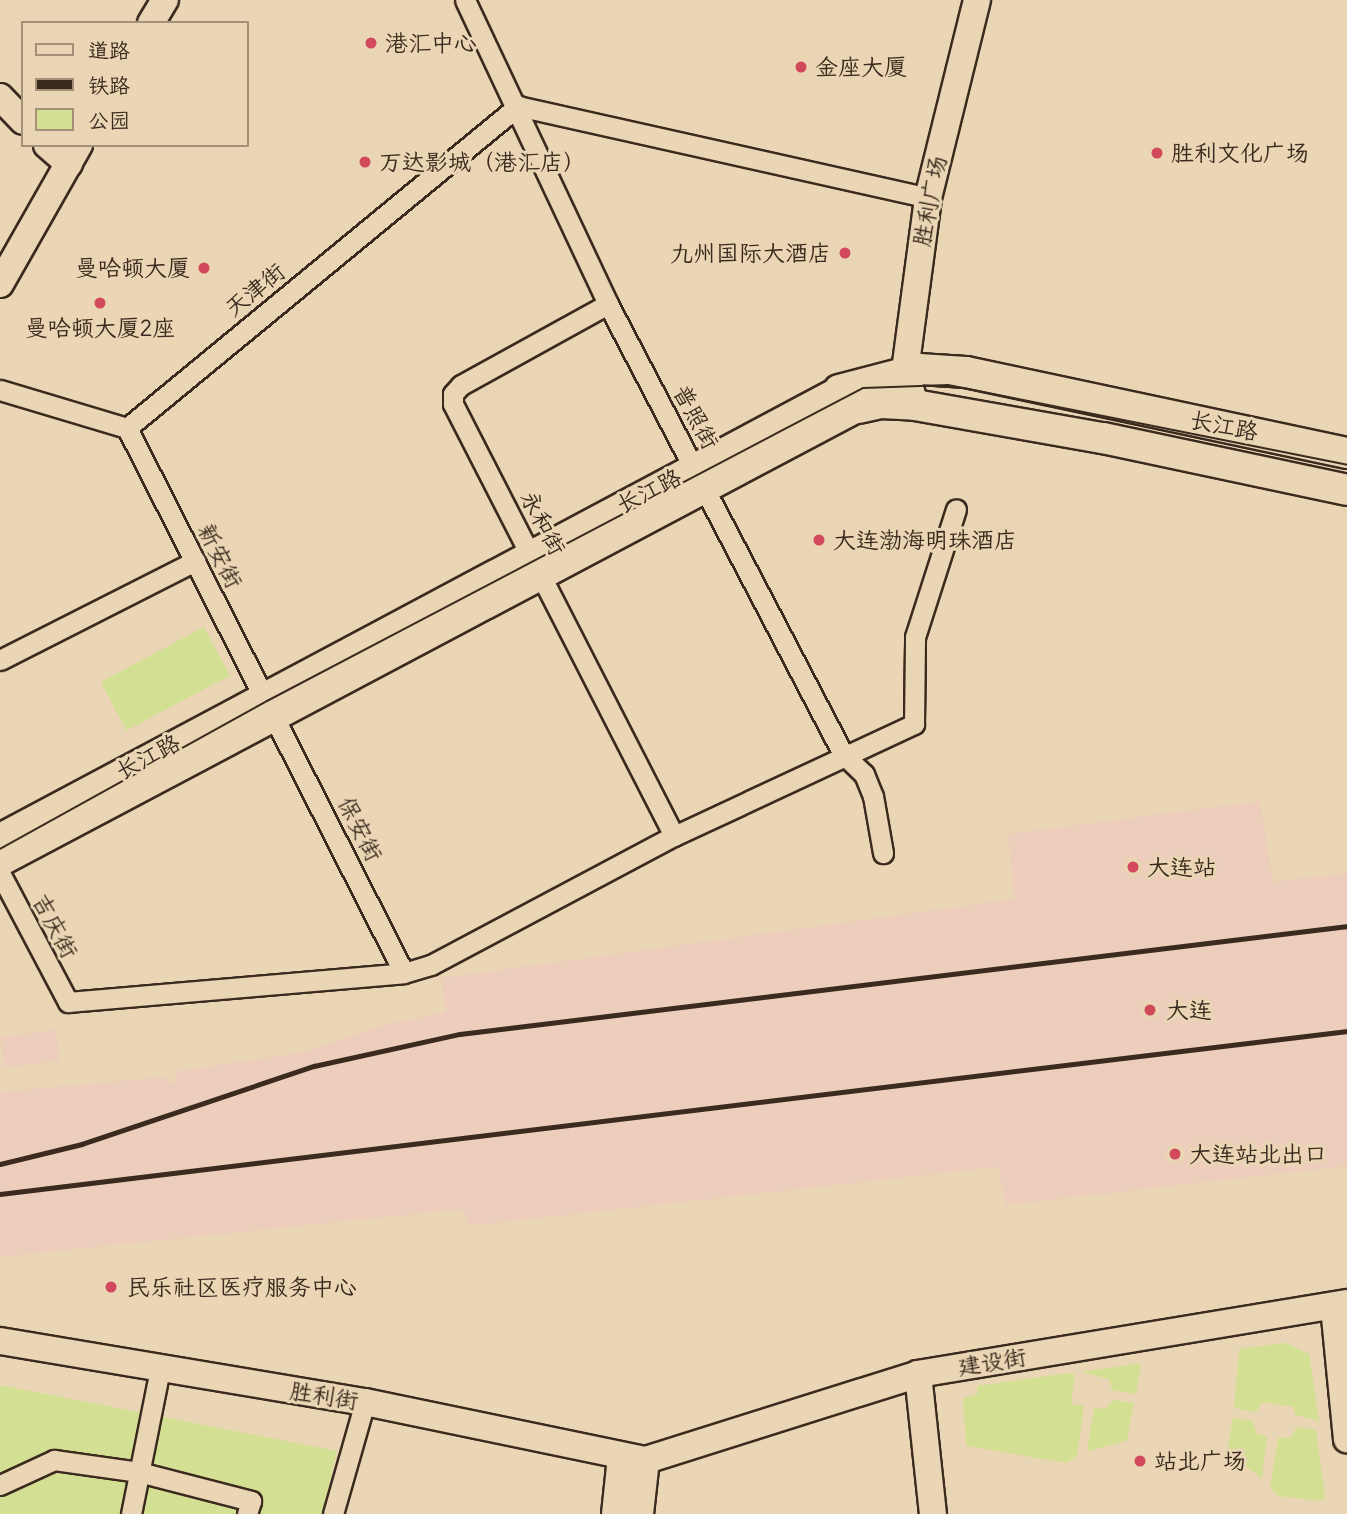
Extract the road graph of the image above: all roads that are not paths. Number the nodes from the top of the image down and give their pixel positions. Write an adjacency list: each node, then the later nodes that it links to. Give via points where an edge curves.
1 (165, 0): 4 (main road)
2 (465, 0): 6 (street, 普照街)
3 (977, 0): 10 (main road, 胜利广场)
4 (152, 21)
5 (0, 97): 7 (main road)
6 (517, 106): 10 (street); 12 (street, 普照街); 17 (street, 天津街)
7 (21, 119)
8 (53, 147): 9 (main road)
9 (74, 154): 11 (main road)
10 (928, 198): 13 (main road, 胜利广场)
11 (0, 285)
12 (608, 304): 19 (street, 普照街); 23 (street, 永和街, via 453,394 457,414)
13 (905, 371): 15 (main road, 长江路); 16 (main road, 胜利广场); 18 (main road, 长江路, via 966,372)
14 (0, 390): 17 (street)
15 (849, 399): 16 (main road, 长江路); 19 (main road, 长江路)
16 (915, 405): 20 (main road, 长江路)
17 (127, 428): 22 (street, 新安街)
18 (1347, 453)
19 (701, 477): 23 (main road, 长江路); 26 (street, 普照街)
20 (1347, 489)
21 (956, 509): 26 (street, via 915,637 914,724)
22 (195, 561): 24 (street); 25 (street, 新安街)
23 (536, 563): 25 (main road, 长江路); 27 (street, 永和街)
24 (0, 660)
25 (269, 706): 28 (main road, 长江路); 30 (main road, 长江路); 32 (street, 保安街)
26 (843, 754): 27 (street); 29 (street, 普照街, via 863,774 873,796)
27 (674, 836): 32 (street, via 431,965)
28 (0, 837)
29 (883, 853)
30 (0, 863)
31 (0, 873): 32 (street, 吉庆街, via 68,1002)
32 (404, 973)
33 (1340, 1305): 36 (main road, 建设街); 39 (main road)
34 (0, 1341): 37 (main road, 胜利街)
35 (0, 1354): 37 (main road, 胜利街)
36 (918, 1374): 40 (main road, 建设街); 48 (main road)
37 (159, 1375): 38 (main road, 胜利街); 41 (street)
38 (363, 1409): 40 (main road, 胜利街); 45 (street)
39 (1347, 1440)
40 (629, 1464): 46 (main road); 47 (main road)
41 (139, 1472): 42 (street, via 54,1461); 43 (street); 44 (street, via 251,1501)
42 (0, 1485)
43 (131, 1514)
44 (247, 1514)
45 (332, 1514)
46 (615, 1514)
47 (640, 1514)
48 (933, 1514)

